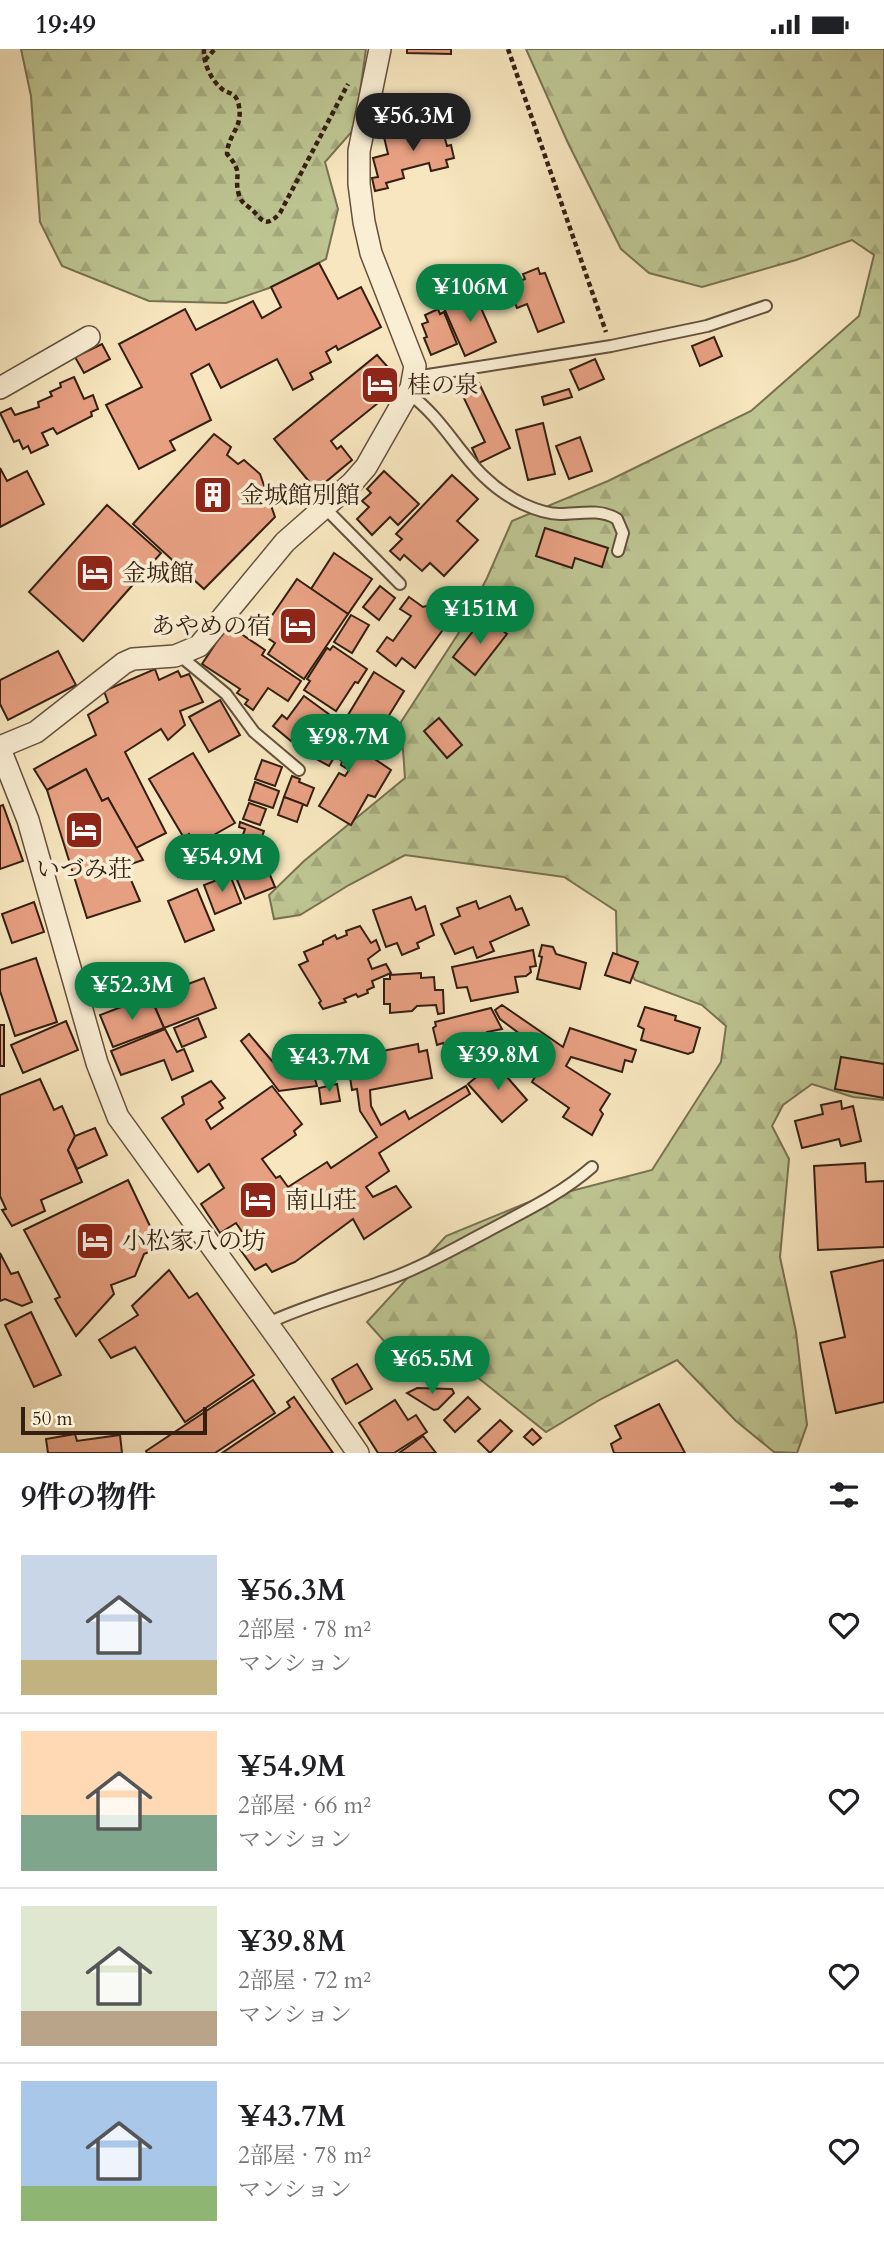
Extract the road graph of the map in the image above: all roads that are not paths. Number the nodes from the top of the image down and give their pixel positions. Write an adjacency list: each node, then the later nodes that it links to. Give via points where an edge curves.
1 (380, 49): 4 (street, via 359,151 359,184 371,253 415,366)
2 (766, 306): 4 (lane, via 707,326)
3 (89, 337): 5 (street)
4 (412, 385): 6 (street, via 366,467); 7 (lane, via 479,474 525,505 551,513 599,512 618,519 623,533)
5 (0, 388)
6 (324, 507): 8 (lane); 9 (street, via 285,542 199,646)
7 (618, 551)
8 (400, 584)
9 (178, 655): 10 (street, via 124,663 36,732); 11 (lane, via 226,694 254,732)
10 (0, 748): 13 (street, via 28,820 97,1063 118,1117)
11 (299, 770)
12 (592, 1167): 13 (lane, via 542,1203 393,1278)
13 (268, 1323): 14 (street)
14 (358, 1453)

